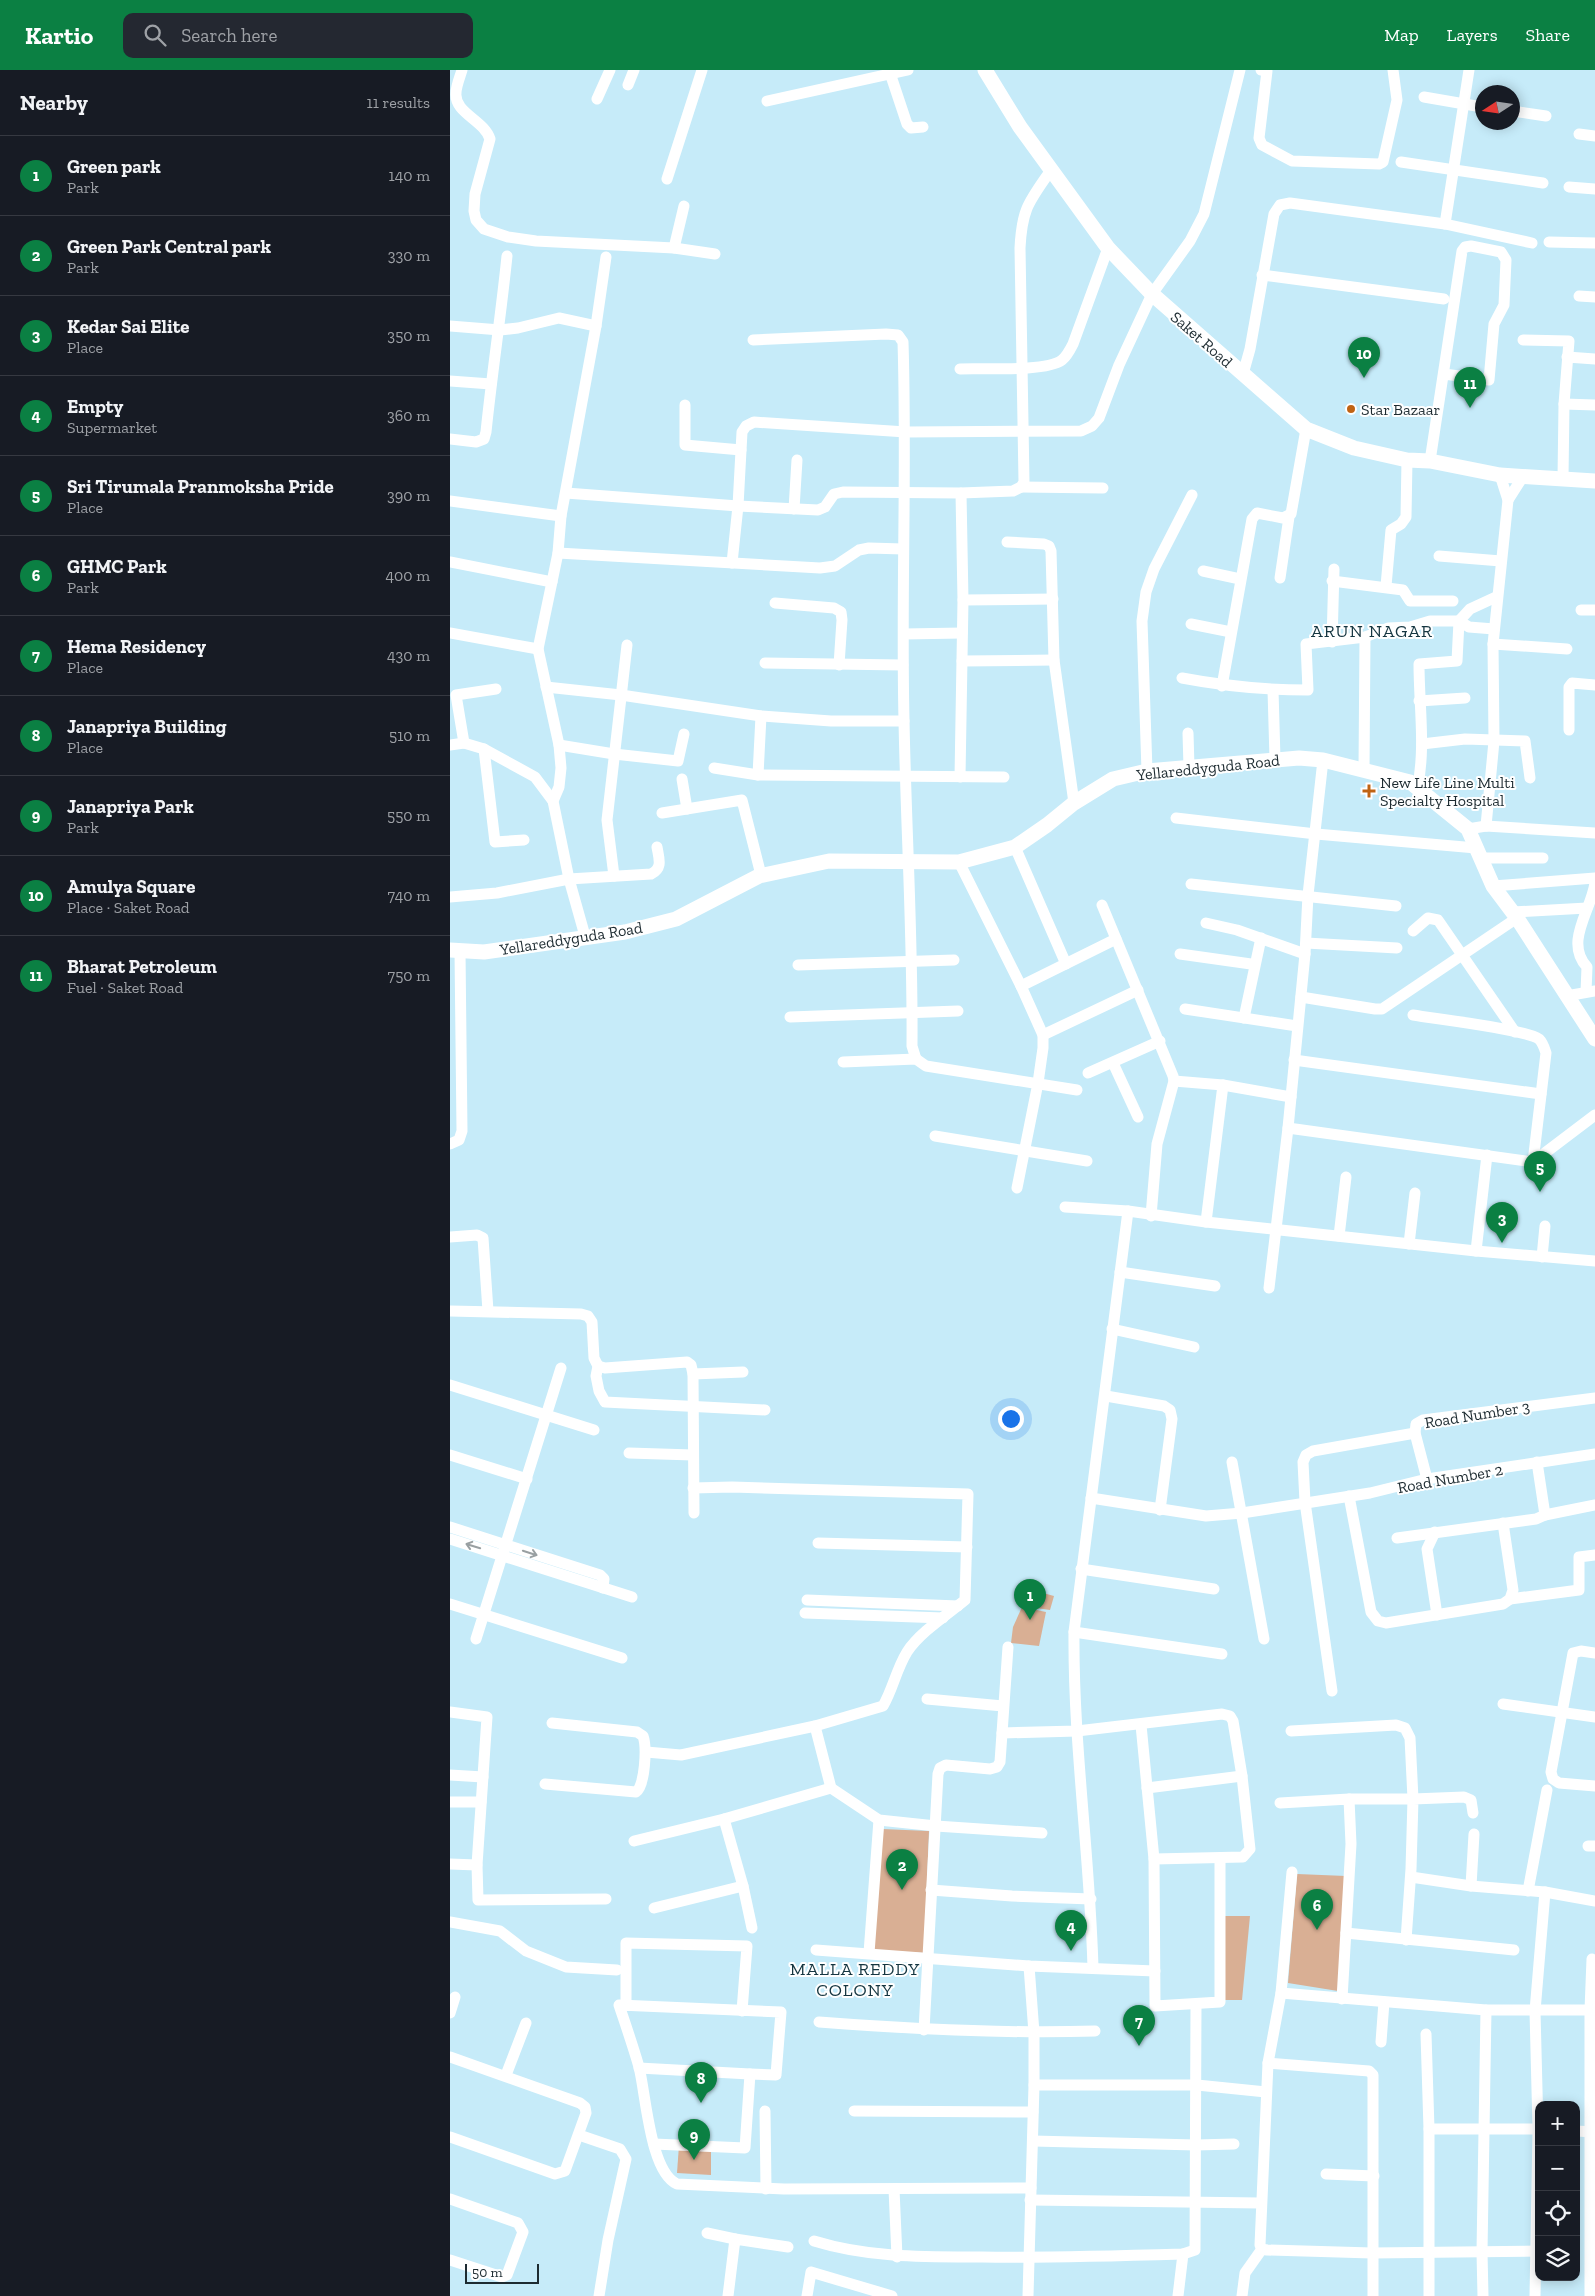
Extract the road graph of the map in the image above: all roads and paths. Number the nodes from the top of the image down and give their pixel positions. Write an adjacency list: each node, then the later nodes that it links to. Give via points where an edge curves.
1 (462, 70): 35 (street, via 456,94 458,104 484,127 490,139 475,194 476,220 484,229 536,241)
2 (610, 70): 14 (street)
3 (634, 70): 12 (street)
4 (702, 70): 26 (street)
5 (908, 70): 11 (street)
6 (986, 70): 25 (street, Saket Road)
7 (1240, 70): 41 (street, via 1204,214 1190,241)
8 (1265, 70): 9 (street, via 1259,138 1262,145 1292,161 1379,164 1383,162 1397,100)
9 (1393, 70)
10 (1469, 70): 16 (street)
11 (890, 72): 15 (street); 20 (street, via 907,124 911,128)
12 (628, 85)
13 (1424, 97): 16 (street)
14 (597, 99)
15 (767, 101)
16 (1464, 104): 17 (street); 24 (street)
17 (1475, 106)
18 (1520, 112): 19 (street)
19 (1546, 116)
20 (923, 127)
21 (1579, 134): 22 (street)
22 (1595, 136)
23 (1401, 162): 24 (street)
24 (1454, 169): 27 (street); 31 (street)
25 (1051, 170): 36 (street, Saket Road); 52 (street, via 1028,204 1022,222)
26 (668, 179)
27 (1543, 183)
28 (1569, 187): 29 (street)
29 (1595, 189)
30 (684, 206): 35 (street)
31 (1446, 224): 33 (street); 40 (street, via 1290,203 1280,205 1274,214)
32 (1550, 242): 34 (street)
33 (1532, 243)
34 (1595, 243)
35 (674, 248): 37 (street)
36 (1108, 248): 41 (street, Saket Road); 52 (street, via 1067,355 1061,361 1048,365)
37 (715, 254)
38 (507, 256): 47 (street)
39 (606, 257): 46 (street)
40 (1262, 275): 44 (street); 54 (street, via 1250,349)
41 (1152, 294): 54 (street, Saket Road); 63 (street, via 1099,418 1092,426 1081,431)
42 (1578, 296): 43 (street)
43 (1595, 297)
44 (1444, 299)
45 (450, 326): 47 (street)
46 (596, 326): 47 (street, via 559,318); 74 (street)
47 (500, 330): 57 (street)
48 (753, 340): 62 (street, via 898,335 903,342)
49 (1523, 340): 50 (street, via 1569,341)
50 (1567, 356): 51 (street); 59 (street)
51 (1595, 359)
52 (1023, 368): 53 (street); 63 (street)
53 (960, 369)
54 (1242, 374): 61 (street, Saket Road)
55 (1444, 374): 55 (street, via 1489,380 1494,324 1504,305 1506,260 1502,252 1471,246 1462,251); 68 (street)
56 (450, 381): 57 (street)
57 (491, 384): 64 (street, via 484,438 476,442)
58 (685, 404): 65 (street, via 685,445)
59 (1564, 404): 60 (street); 70 (street)
60 (1595, 405)
61 (1306, 429): 67 (street, Saket Road, via 1354,448); 83 (street)
62 (906, 432): 63 (street); 65 (street, via 754,422 742,432); 75 (street)
63 (1025, 432): 72 (street, via 1024,482)
64 (450, 439)
65 (740, 450): 80 (street)
66 (797, 460): 81 (street)
67 (1407, 460): 68 (street, Saket Road); 95 (street, via 1406,517 1391,530)
68 (1430, 461): 69 (street, Saket Road)
69 (1511, 475): 70 (street, Saket Road); 78 (street); 78 (street)
70 (1563, 478): 71 (street, Saket Road)
71 (1595, 481)
72 (1020, 487): 73 (street); 76 (street, via 1013,491)
73 (1104, 488)
74 (566, 493): 80 (street); 82 (street)
75 (904, 493): 76 (street); 81 (street, via 843,492 834,494 825,507 818,510); 85 (street)
76 (961, 493): 97 (street)
77 (1192, 495): 147 (street, via 1154,569 1146,592 1142,621)
78 (1508, 500): 89 (street)
79 (450, 501): 82 (street)
80 (738, 506): 81 (street); 90 (street)
81 (794, 508)
82 (561, 516): 86 (street)
83 (1288, 517): 92 (street); 93 (street, via 1257,513 1253,516)
84 (1007, 542): 98 (street, via 1049,546)
85 (904, 549): 90 (street, via 859,550 835,566 820,568); 109 (street)
86 (558, 553): 90 (street); 94 (street)
87 (1440, 556): 89 (street)
88 (450, 562): 94 (street)
89 (1501, 562): 96 (street)
90 (732, 563)
91 (1203, 571): 93 (street)
92 (1280, 578)
93 (1240, 579): 107 (street)
94 (552, 582): 114 (street)
95 (1386, 586): 99 (street, via 1403,590 1410,601); 111 (street, via 1333,575)
96 (1496, 597): 103 (street, via 1470,610); 105 (street)
97 (963, 600): 98 (street); 106 (street)
98 (1053, 600): 116 (street)
99 (1453, 601)
100 (775, 604): 119 (street, via 834,608 841,612)
101 (1581, 610): 102 (street)
102 (1595, 610)
103 (1459, 621): 105 (street, via 1469,627); 110 (street, via 1430,621 1410,627 1388,628); 129 (street, via 1457,661 1419,664)
104 (1191, 624): 107 (street)
105 (1494, 629): 112 (street)
106 (962, 632): 109 (street); 117 (street)
107 (1231, 632): 123 (street)
108 (450, 633): 114 (street)
109 (904, 634): 120 (street)
110 (1366, 637): 111 (street); 146 (street)
111 (1332, 642): 126 (street, via 1306,644 1308,690)
112 (1493, 644): 115 (street); 135 (street)
113 (627, 645): 127 (street)
114 (538, 649): 124 (street)
115 (1567, 649)
116 (1054, 660): 117 (street); 156 (street)
117 (962, 662): 150 (street)
118 (765, 663): 119 (street)
119 (840, 665): 120 (street)
120 (904, 665): 131 (street)
121 (1182, 678): 123 (street)
122 (1595, 685): 132 (street, via 1572,683 1569,687)
123 (1222, 686): 126 (street)
124 (546, 687): 127 (street); 139 (street)
125 (496, 689): 136 (street, via 456,695)
126 (1273, 690): 142 (street)
127 (621, 695): 130 (street); 141 (street)
128 (1465, 698): 129 (street)
129 (1418, 701): 137 (street)
130 (761, 716): 131 (street, via 831,721); 148 (street)
131 (904, 721): 149 (street)
132 (1569, 730)
133 (1188, 733): 144 (street)
134 (684, 734): 141 (street, via 678,761)
135 (1494, 741): 137 (street, via 1465,739); 152 (street, via 1525,741); 160 (street)
136 (464, 742): 138 (street); 140 (street)
137 (1422, 744): 154 (street)
138 (450, 745)
139 (559, 745): 141 (street); 155 (street, via 560,787)
140 (484, 749): 155 (street, via 535,777); 164 (street, via 495,842)
141 (614, 754): 171 (street, via 606,820)
142 (1275, 759): 143 (street, Yellareddyguda Road); 144 (street, Yellareddyguda Road)
143 (1323, 760): 146 (street, Yellareddyguda Road); 163 (street)
144 (1188, 767): 147 (street, Yellareddyguda Road)
145 (714, 768): 148 (street)
146 (1364, 770): 154 (street, Yellareddyguda Road, via 1410,782)
147 (1147, 771): 156 (street, Yellareddyguda Road, via 1113,779)
148 (758, 775): 149 (street)
149 (906, 776): 150 (street); 169 (street)
150 (960, 777): 151 (street)
151 (1004, 777)
152 (1530, 778)
153 (682, 779): 157 (street)
154 (1417, 790): 161 (street, Yellareddyguda Road)
155 (554, 801): 174 (street)
156 (1077, 801): 166 (street, Yellareddyguda Road)
157 (687, 809): 158 (street); 172 (street, via 742,800)
158 (662, 813)
159 (1176, 818): 163 (street)
160 (1486, 826): 161 (street); 162 (street)
161 (1468, 829): 167 (street, Yellareddyguda Road)
162 (1595, 832)
163 (1316, 834): 167 (street); 178 (street)
164 (524, 840)
165 (657, 847): 171 (street, via 660,866 657,871)
166 (1015, 847): 170 (street, Yellareddyguda Road); 197 (street)
167 (1478, 853): 168 (street); 177 (street, Yellareddyguda Road)
168 (1543, 858)
169 (909, 860): 170 (street, Yellareddyguda Road); 172 (street, Yellareddyguda Road, via 829,861); 194 (street)
170 (958, 862): 199 (street)
171 (614, 876): 174 (street)
172 (757, 877): 186 (street, Yellareddyguda Road, via 676,919 625,932)
173 (1595, 878): 177 (street)
174 (569, 879): 179 (street); 186 (street)
175 (1595, 883): 182 (street)
176 (1191, 884): 178 (street)
177 (1493, 886): 183 (street, Yellareddyguda Road)
178 (1308, 896): 181 (street); 189 (street)
179 (450, 897)
180 (1102, 905): 187 (street)
181 (1396, 906)
182 (1587, 908): 183 (street); 201 (street, via 1579,931 1578,950 1587,967)
183 (1515, 915): 193 (street); 202 (street, Yellareddyguda Road)
184 (1206, 923): 188 (street)
185 (1412, 931): 193 (street, via 1428,918 1438,920)
186 (585, 936): 191 (street, Yellareddyguda Road, via 484,952)
187 (1116, 938): 197 (street); 200 (street)
188 (1261, 938): 189 (street); 196 (street)
189 (1305, 948): 190 (street); 203 (street)
190 (1397, 948)
191 (455, 950): 226 (street)
192 (1180, 954): 196 (street)
193 (1462, 955): 203 (street, via 1382,1009); 211 (street)
194 (911, 960): 195 (street); 198 (street); 206 (street)
195 (954, 960)
196 (1255, 962): 209 (street)
197 (1066, 964): 199 (street)
198 (798, 965)
199 (1021, 986): 212 (street)
200 (1138, 990): 212 (street); 214 (street)
201 (1590, 992): 202 (street)
202 (1566, 996): 213 (street, Yellareddyguda Road)
203 (1301, 997): 210 (street)
204 (1185, 1009): 209 (street)
205 (958, 1012): 206 (street)
206 (912, 1013): 208 (street); 215 (street, via 912,1046)
207 (1413, 1015): 211 (street)
208 (790, 1017)
209 (1244, 1018): 210 (street)
210 (1297, 1026): 216 (street)
211 (1515, 1032): 224 (street, via 1538,1038 1543,1044 1546,1053)
212 (1043, 1035): 221 (street)
213 (1595, 1039)
214 (1160, 1041): 218 (street); 220 (street)
215 (916, 1060): 217 (street); 221 (street, via 926,1066)
216 (1294, 1060): 224 (street); 225 (street)
217 (843, 1062)
218 (1113, 1063): 219 (street); 228 (street)
219 (1088, 1073)
220 (1173, 1076): 222 (street); 241 (street, via 1157,1144)
221 (1038, 1083): 223 (street); 232 (street)
222 (1223, 1085): 225 (street); 242 (street)
223 (1077, 1090)
224 (1541, 1094): 235 (street)
225 (1291, 1096): 229 (street)
226 (456, 1098): 231 (street, via 462,1131 459,1140)
227 (1595, 1115): 235 (street)
228 (1138, 1116)
229 (1288, 1128): 233 (street); 244 (street)
230 (935, 1136): 232 (street)
231 (450, 1144)
232 (1025, 1150): 234 (street); 237 (street)
233 (1487, 1155): 235 (street); 248 (street)
234 (1087, 1161)
235 (1533, 1162)
236 (1346, 1177): 245 (street)
237 (1017, 1188)
238 (1415, 1193): 247 (street)
239 (1065, 1208): 240 (street)
240 (1128, 1211): 241 (street); 251 (street)
241 (1151, 1216): 242 (street)
242 (1206, 1222): 244 (street)
243 (1545, 1226): 249 (street)
244 (1276, 1230): 245 (street); 253 (street)
245 (1339, 1236): 247 (street)
246 (450, 1237): 255 (street, via 478,1235 483,1238)
247 (1409, 1244): 248 (street)
248 (1476, 1251): 249 (street)
249 (1542, 1257): 250 (street)
250 (1595, 1261)
251 (1120, 1272): 252 (street); 256 (street)
252 (1215, 1286)
253 (1269, 1288)
254 (450, 1311): 255 (street)
255 (488, 1311): 258 (street, via 588,1316 592,1322 594,1358)
256 (1112, 1329): 257 (street); 263 (street)
257 (1194, 1347)
258 (598, 1366): 261 (street, via 687,1362); 265 (street, via 596,1376 605,1402)
259 (561, 1368): 267 (street)
260 (743, 1372): 261 (street)
261 (693, 1374): 265 (street)
262 (450, 1385): 267 (street)
263 (1106, 1396): 280 (street); 283 (street, via 1164,1406 1170,1410 1172,1419)
264 (1595, 1398): 269 (street, Road Number 3, via 1423,1420 1416,1424)
265 (693, 1405): 266 (street); 273 (street)
266 (764, 1410)
267 (547, 1415): 268 (street); 276 (street)
268 (594, 1430)
269 (1415, 1433): 277 (street, Road Number 3); 281 (street, via 1313,1451 1306,1455 1303,1462)
270 (630, 1453): 273 (street)
271 (1595, 1454): 275 (street, Road Number 2)
272 (450, 1455): 276 (street)
273 (693, 1455): 278 (street)
274 (1232, 1462): 285 (street)
275 (1537, 1462): 277 (street, Road Number 2); 286 (street)
276 (527, 1479): 294 (street)
277 (1427, 1479): 279 (street, Road Number 2, via 1370,1494)
278 (693, 1488): 284 (street); 293 (street, via 968,1494)
279 (1349, 1496): 281 (street, Road Number 2); 307 (street, via 1372,1612 1378,1621 1386,1623)
280 (1091, 1498): 283 (street, Road Number 2); 296 (street)
281 (1305, 1502): 285 (street, Road Number 2); 316 (street)
282 (1595, 1505): 286 (street)
283 (1160, 1510): 285 (street, Road Number 2, via 1206,1516)
284 (694, 1513)
285 (1242, 1513): 311 (street)
286 (1545, 1515): 287 (street)
287 (1503, 1523): 289 (street); 299 (street, via 1513,1590)
288 (450, 1527): 294 (street)
289 (1435, 1532): 290 (street); 307 (street, via 1426,1549)
290 (1397, 1538)
291 (450, 1539): 294 (street, one-way to 291)
292 (818, 1543): 293 (street)
293 (967, 1547): 303 (street, via 965,1600)
294 (504, 1551): 298 (street); 306 (street)
295 (1595, 1555): 299 (street, via 1579,1558 1579,1590)
296 (1081, 1569): 297 (street); 309 (street)
297 (1214, 1589)
298 (632, 1597)
299 (1510, 1599): 307 (street, via 1503,1604)
300 (807, 1600): 301 (street)
301 (840, 1602): 303 (street); 305 (street)
302 (450, 1604): 306 (street)
303 (958, 1606): 308 (street)
304 (805, 1613): 305 (street)
305 (839, 1614): 308 (street)
306 (484, 1615): 310 (street); 315 (street)
307 (1437, 1615)
308 (943, 1618): 325 (street, via 908,1650 884,1706)
309 (1074, 1632): 314 (street); 326 (street)
310 (476, 1639)
311 (1264, 1639)
312 (1008, 1647): 319 (street)
313 (1595, 1653): 321 (street, via 1581,1650 1573,1653)
314 (1222, 1654)
315 (622, 1658)
316 (1332, 1691)
317 (927, 1700): 319 (street)
318 (1503, 1704): 321 (street)
319 (1004, 1706): 328 (street)
320 (450, 1712): 331 (street, via 487,1717)
321 (1563, 1712): 322 (street); 334 (street, via 1551,1772 1553,1779 1559,1783)
322 (1595, 1717)
323 (552, 1723): 329 (street, via 637,1732 643,1736)
324 (1141, 1725): 326 (street); 332 (street, via 1222,1714 1230,1716); 336 (street)
325 (815, 1726): 329 (street, via 681,1755); 335 (street)
326 (1077, 1731): 328 (street); 362 (street)
327 (1291, 1731): 339 (street, via 1396,1725 1405,1728 1410,1738)
328 (1002, 1733): 346 (street, via 997,1767 940,1768)
329 (646, 1752): 333 (street, via 640,1787 636,1792)
330 (450, 1775): 331 (street)
331 (483, 1776): 341 (street)
332 (1242, 1776): 336 (street); 350 (street, via 1250,1849 1242,1856)
333 (545, 1784)
334 (1595, 1786)
335 (831, 1788): 344 (street); 345 (street)
336 (1147, 1788): 351 (street)
337 (1547, 1790): 359 (street)
338 (1349, 1799): 339 (street); 342 (street); 367 (street, via 1351,1844)
339 (1412, 1799): 343 (street, via 1464,1797 1470,1800); 355 (street)
340 (450, 1802): 341 (street)
341 (481, 1802): 353 (street)
342 (1280, 1803)
343 (1472, 1813)
344 (875, 1818): 346 (street); 371 (street)
345 (724, 1819): 349 (street); 356 (street)
346 (936, 1826): 347 (street); 358 (street)
347 (1042, 1832)
348 (1474, 1834): 357 (street)
349 (634, 1841)
350 (1220, 1858): 351 (street); 382 (street, via 1220,2000 1217,2004)
351 (1154, 1859): 377 (street)
352 (450, 1864): 353 (street)
353 (476, 1865): 361 (street, via 478,1900)
354 (1292, 1872): 378 (street)
355 (1411, 1877): 357 (street); 368 (street)
356 (743, 1886): 364 (street); 366 (street)
357 (1471, 1886): 359 (street)
358 (932, 1890): 362 (street); 372 (street)
359 (1528, 1891): 360 (street)
360 (1545, 1892): 363 (street); 386 (street)
361 (606, 1899)
362 (1091, 1899): 375 (street)
363 (1595, 1901)
364 (654, 1908)
365 (450, 1922): 376 (street, via 500,1931 526,1951 566,1966)
366 (752, 1928)
367 (1346, 1933): 368 (street); 380 (street)
368 (1406, 1940): 370 (street)
369 (816, 1950): 371 (street)
370 (1514, 1950)
371 (869, 1953): 372 (street)
372 (927, 1957): 374 (street); 391 (street)
373 (1592, 1959): 387 (street)
374 (1029, 1966): 375 (street); 393 (street)
375 (1093, 1968): 377 (street)
376 (617, 1970)
377 (1156, 1971): 382 (street, via 1155,2006)
378 (1280, 1993): 380 (street); 397 (street)
379 (455, 1997): 388 (street)
380 (1342, 1999): 381 (street)
381 (1384, 2002): 384 (street); 395 (street)
382 (1196, 2004): 402 (street)
383 (626, 2005): 385 (street); 385 (street, via 626,1943 747,1946); 398 (street, via 619,2005)
384 (1486, 2010): 386 (street); 410 (street)
385 (742, 2011): 399 (street, via 781,2012 776,2075)
386 (1535, 2011): 387 (street); 404 (street)
387 (1592, 2011): 412 (street)
388 (450, 2013)
389 (819, 2022): 391 (street)
390 (526, 2023): 400 (street)
391 (924, 2030): 393 (street)
392 (1095, 2031): 393 (street)
393 (1034, 2033): 401 (street)
394 (1426, 2034): 408 (street)
395 (1381, 2042)
396 (450, 2057): 400 (street)
397 (1268, 2063): 403 (street); 421 (street, via 1372,2072)
398 (639, 2068): 399 (street); 416 (street)
399 (750, 2074): 416 (street, via 745,2148)
400 (506, 2075): 413 (street, via 585,2107)
401 (1034, 2084): 402 (street); 407 (street)
402 (1197, 2086): 403 (street); 418 (street)
403 (1266, 2092): 427 (street)
404 (1537, 2101)
405 (854, 2110): 407 (street)
406 (765, 2111): 422 (street)
407 (1033, 2112): 415 (street)
408 (1429, 2129): 410 (street); 438 (street)
409 (1535, 2129): 410 (street)
410 (1484, 2130): 436 (street)
411 (1580, 2131): 412 (street)
412 (1593, 2132): 435 (street)
413 (579, 2135): 414 (street, via 561,2174); 444 (street, via 620,2148 626,2159)
414 (450, 2138)
415 (1034, 2141): 418 (street); 424 (street)
416 (654, 2144): 422 (street, via 666,2176 677,2184)
417 (1234, 2144): 418 (street)
418 (1196, 2145): 426 (street)
419 (1538, 2146): 429 (street)
420 (1326, 2174): 421 (street)
421 (1374, 2176): 437 (street)
422 (766, 2188): 423 (street)
423 (894, 2190): 424 (street); 440 (street)
424 (1030, 2194): 426 (street); 441 (street)
425 (450, 2199): 442 (street, via 518,2223 523,2232 506,2275 502,2277)
426 (1196, 2202): 427 (street); 439 (street, via 1195,2250)
427 (1260, 2202): 433 (street, via 1259,2240)
428 (707, 2233): 430 (street)
429 (1537, 2236)
430 (735, 2239): 432 (street); 445 (street)
431 (814, 2241): 440 (street, via 841,2249)
432 (788, 2247)
433 (1262, 2249): 437 (street); 450 (street, via 1245,2273)
434 (1535, 2251): 436 (street)
435 (1592, 2251): 455 (street)
436 (1482, 2252): 438 (street); 453 (street)
437 (1372, 2253): 438 (street); 451 (street)
438 (1428, 2253): 452 (street)
439 (1183, 2254): 441 (street); 449 (street)
440 (898, 2257): 441 (street)
441 (1028, 2258): 448 (street)
442 (450, 2260)
443 (1536, 2281): 454 (street)
444 (599, 2296)
445 (728, 2296)
446 (807, 2296): 447 (street, via 811,2272)
447 (892, 2296)
448 (1028, 2296)
449 (1178, 2296)
450 (1242, 2296)
451 (1374, 2296)
452 (1429, 2296)
453 (1483, 2296)
454 (1535, 2296)
455 (1590, 2296)

